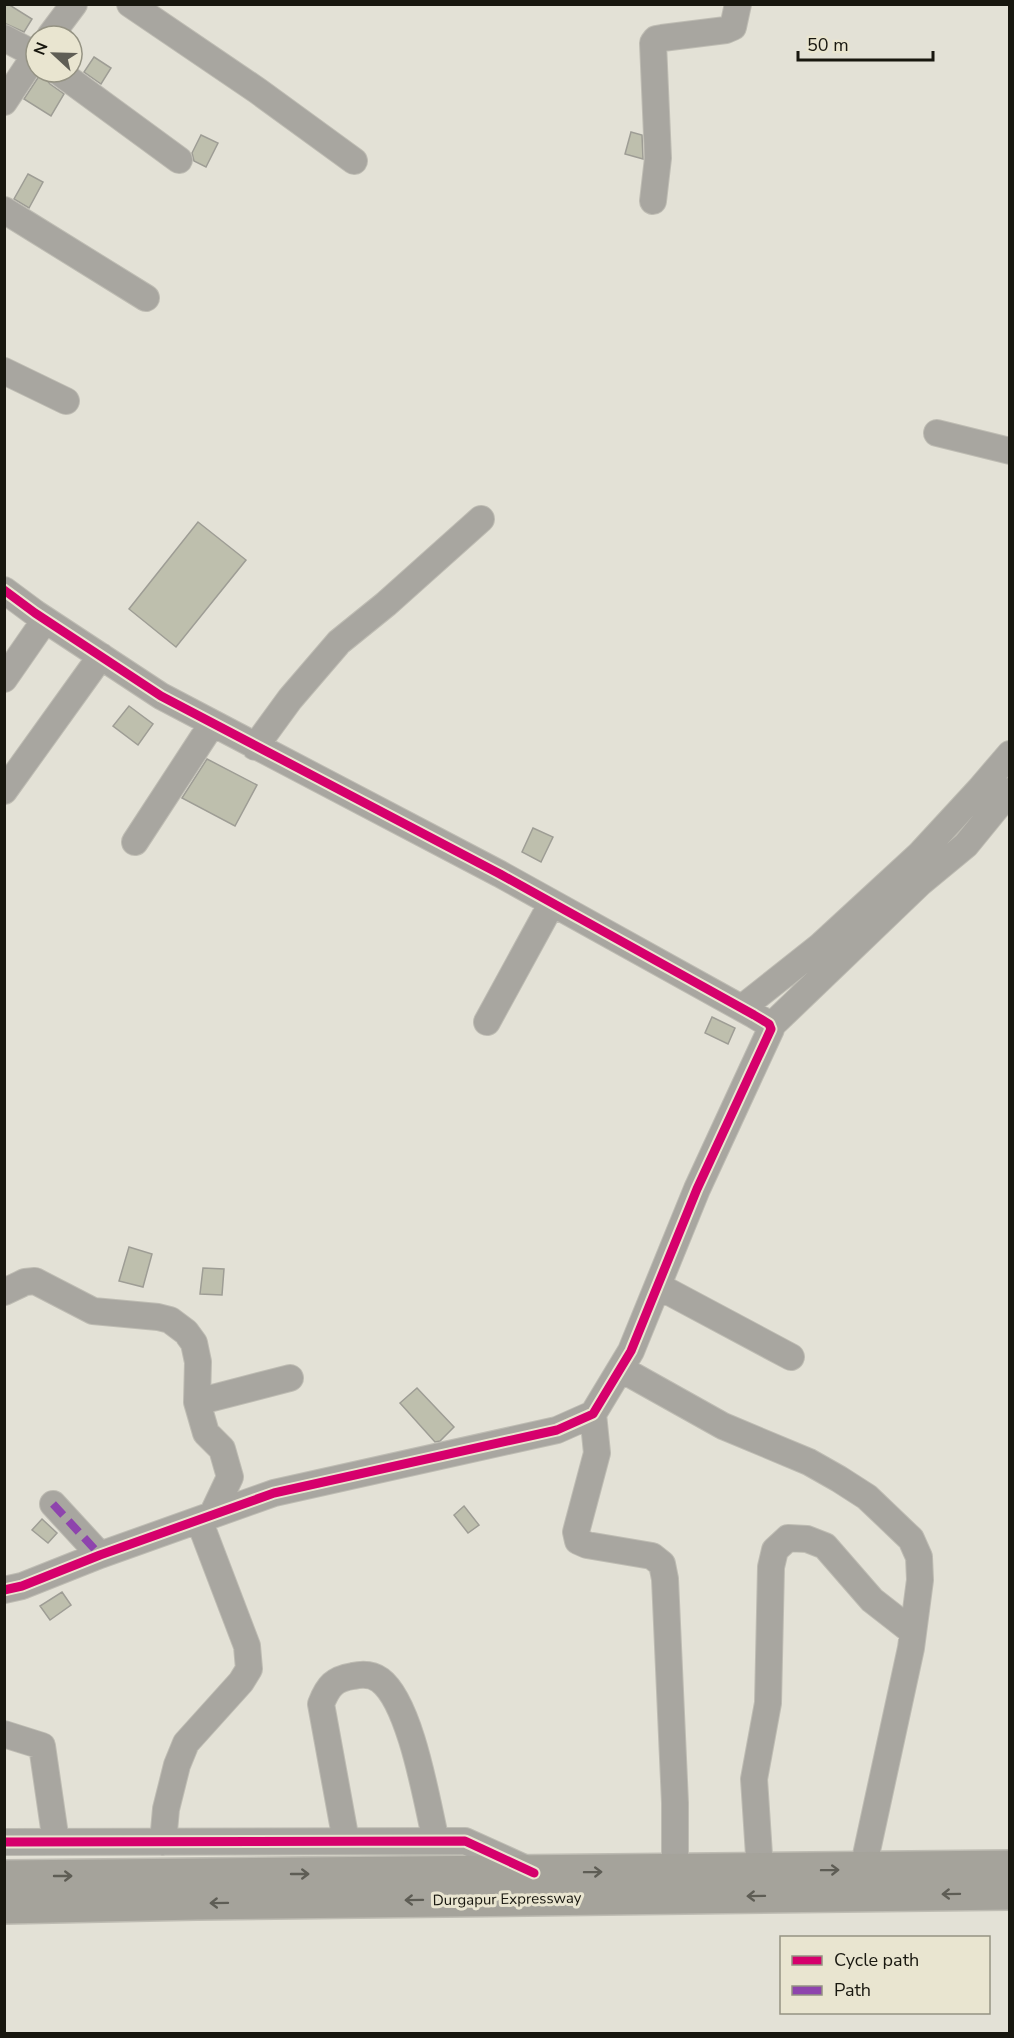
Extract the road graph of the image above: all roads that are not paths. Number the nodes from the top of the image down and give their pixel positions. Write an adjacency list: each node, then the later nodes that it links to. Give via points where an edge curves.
1 (74, 4): 4 (street)
2 (130, 4): 11 (street)
3 (738, 4): 12 (street, via 733,27 656,39 653,43 658,158)
4 (59, 24)
5 (4, 38): 6 (street)
6 (24, 49)
7 (24, 73): 9 (street)
8 (75, 84): 10 (street)
9 (4, 102)
10 (179, 160)
11 (354, 161)
12 (653, 201)
13 (4, 210): 14 (street)
14 (146, 298)
15 (4, 371): 16 (street)
16 (66, 401)
17 (937, 433): 18 (street)
18 (1010, 451)
19 (481, 519): 25 (street, via 339,642)
20 (4, 590): 21 (street)
21 (45, 620): 22 (street); 23 (street)
22 (101, 656): 24 (street); 27 (street)
23 (4, 680)
24 (212, 724): 25 (street); 29 (street)
25 (255, 747): 30 (street)
26 (1010, 754): 31 (street, via 920,854 819,947)
27 (4, 791)
28 (1010, 791): 31 (street, via 966,845 866,933 797,1003)
29 (135, 842)
30 (552, 903): 31 (street); 32 (street)
31 (758, 1018): 33 (street, via 770,1032 697,1189)
32 (487, 1022)
33 (658, 1286): 35 (street); 36 (street)
34 (4, 1292): 38 (street, via 35,1281 93,1311 170,1320 194,1343 198,1362)
35 (791, 1357)
36 (621, 1369): 39 (street); 44 (street, via 723,1426 809,1462 867,1497 911,1539 919,1557)
37 (290, 1378): 38 (street)
38 (197, 1402): 41 (street, via 206,1433 222,1449 231,1477)
39 (593, 1414): 41 (street, via 557,1430 274,1493); 54 (street, via 597,1453 576,1532 578,1541 652,1556 662,1564 665,1579)
40 (54, 1504): 42 (street)
41 (206, 1518): 42 (street); 50 (street, via 248,1646 249,1669 186,1743 171,1787)
42 (100, 1555): 43 (street)
43 (4, 1590)
44 (913, 1632): 52 (street); 53 (street, via 872,1600 825,1546 807,1539 788,1538 775,1550 771,1567 768,1702 754,1779)
45 (4, 1734): 49 (street, via 42,1746)
46 (346, 1841): 47 (street); 47 (street, via 321,1704 327,1689 340,1678 363,1674 379,1679 390,1690 406,1725 416,1751); 50 (street)
47 (436, 1841): 55 (street, via 465,1841)
48 (4, 1842): 49 (street)
49 (56, 1842): 50 (street)
50 (163, 1842)
51 (1010, 1867): 52 (highway, Durgapur Expressway)
52 (863, 1869): 53 (highway, Durgapur Expressway, one-way to 52)
53 (760, 1870): 54 (highway, Durgapur Expressway)
54 (675, 1871): 55 (highway, Durgapur Expressway, one-way to 54)
55 (534, 1873): 56 (highway, Durgapur Expressway, one-way to 55)
56 (4, 1877)
57 (1010, 1893): 58 (highway, Durgapur Expressway, one-way to 58)
58 (4, 1907)

